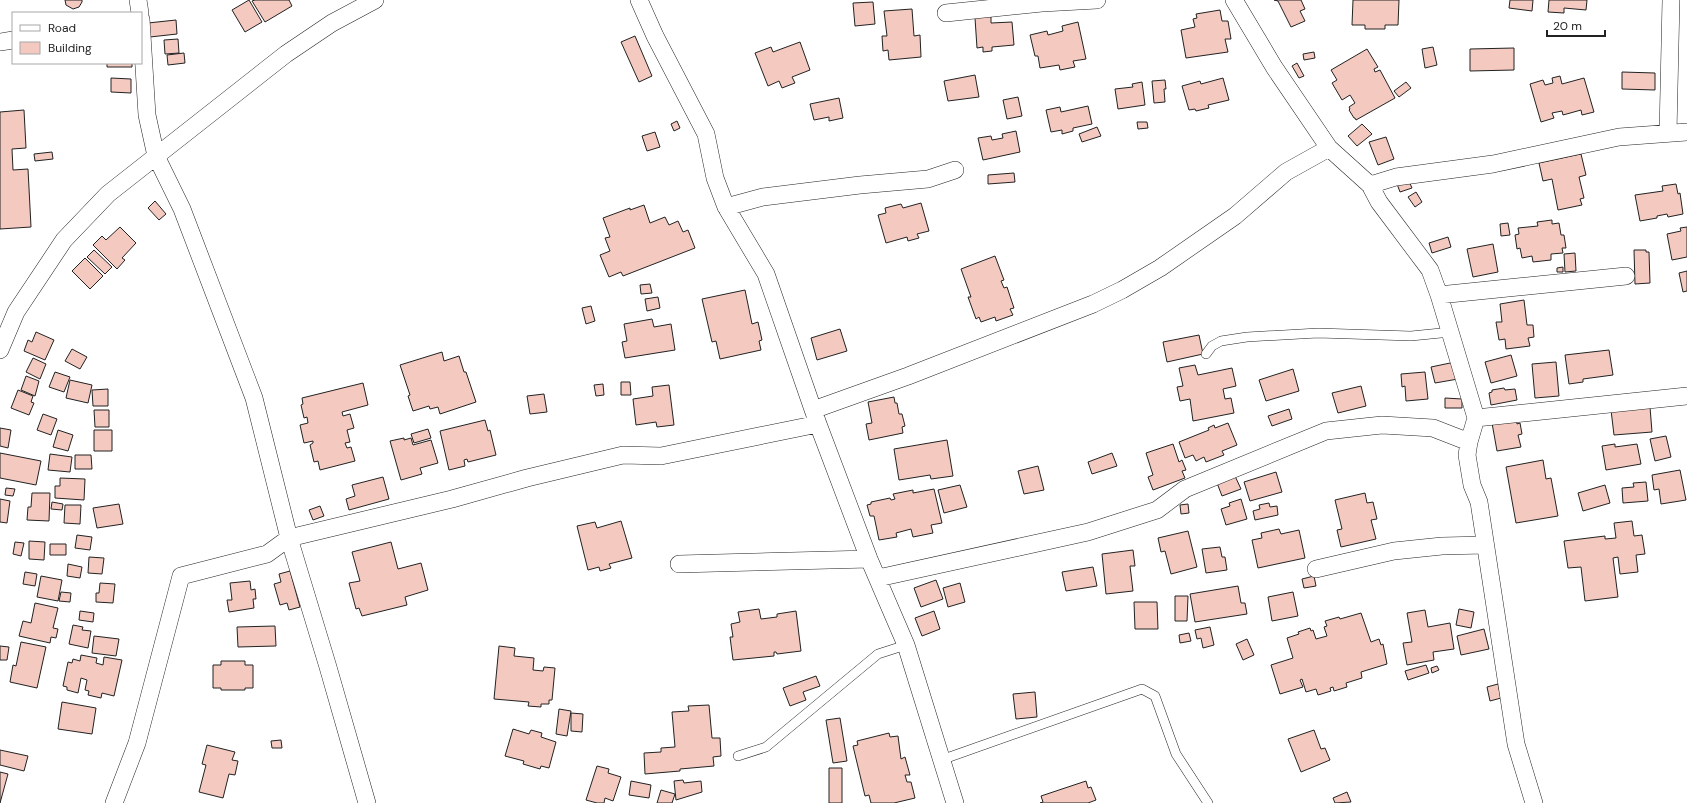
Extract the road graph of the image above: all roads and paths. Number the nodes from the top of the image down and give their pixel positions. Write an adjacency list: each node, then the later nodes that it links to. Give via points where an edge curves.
1 (138, 0): 7 (street)
2 (375, 0): 15 (street, via 332,23 286,54)
3 (639, 0): 18 (street, via 706,134 715,178)
4 (1097, 0): 8 (street)
5 (1234, 0): 14 (street, via 1274,67)
6 (1671, 0): 12 (street)
7 (140, 12)
8 (946, 13)
9 (142, 37): 15 (street, via 147,115)
10 (12, 40): 11 (street)
11 (0, 42)
12 (1668, 132): 13 (street); 17 (street, via 1619,137 1493,164 1396,177)
13 (1687, 132)
14 (1329, 148): 17 (street); 25 (street, via 1286,172 1235,216 1160,268 1122,290 1093,304 908,376)
15 (156, 156): 22 (street, via 108,194 64,240 16,312); 28 (street, via 182,209 254,398)
16 (955, 170): 18 (street, via 928,179 763,197)
17 (1370, 184): 20 (street, via 1380,202 1430,270)
18 (726, 207): 25 (street, via 766,274)
19 (1626, 276): 20 (street)
20 (1439, 295): 21 (street)
21 (1450, 332): 23 (lane, via 1411,336 1318,334 1247,337 1221,341 1212,346); 26 (street)
22 (0, 350)
23 (1206, 354)
24 (1687, 396): 26 (street)
25 (816, 417): 28 (street, via 661,456 623,455); 30 (street)
26 (1476, 418): 27 (street)
27 (1469, 442): 29 (street, via 1467,455 1472,485 1479,502); 33 (street, via 1433,428 1382,425 1326,431 1185,489 1157,510 1088,532)
28 (289, 538): 37 (street, via 267,554 181,576 137,743); 38 (street)
29 (1485, 545): 32 (street, via 1394,551); 41 (street, via 1516,744)
30 (869, 559): 31 (street); 33 (street)
31 (679, 564)
32 (1316, 568)
33 (878, 578): 34 (street)
34 (906, 645): 35 (lane, via 878,654 766,747); 36 (street)
35 (738, 756)
36 (942, 760): 39 (street); 40 (lane, via 1142,689 1155,696 1176,754)
37 (114, 803)
38 (367, 803)
39 (955, 803)
40 (1208, 803)
41 (1534, 803)

